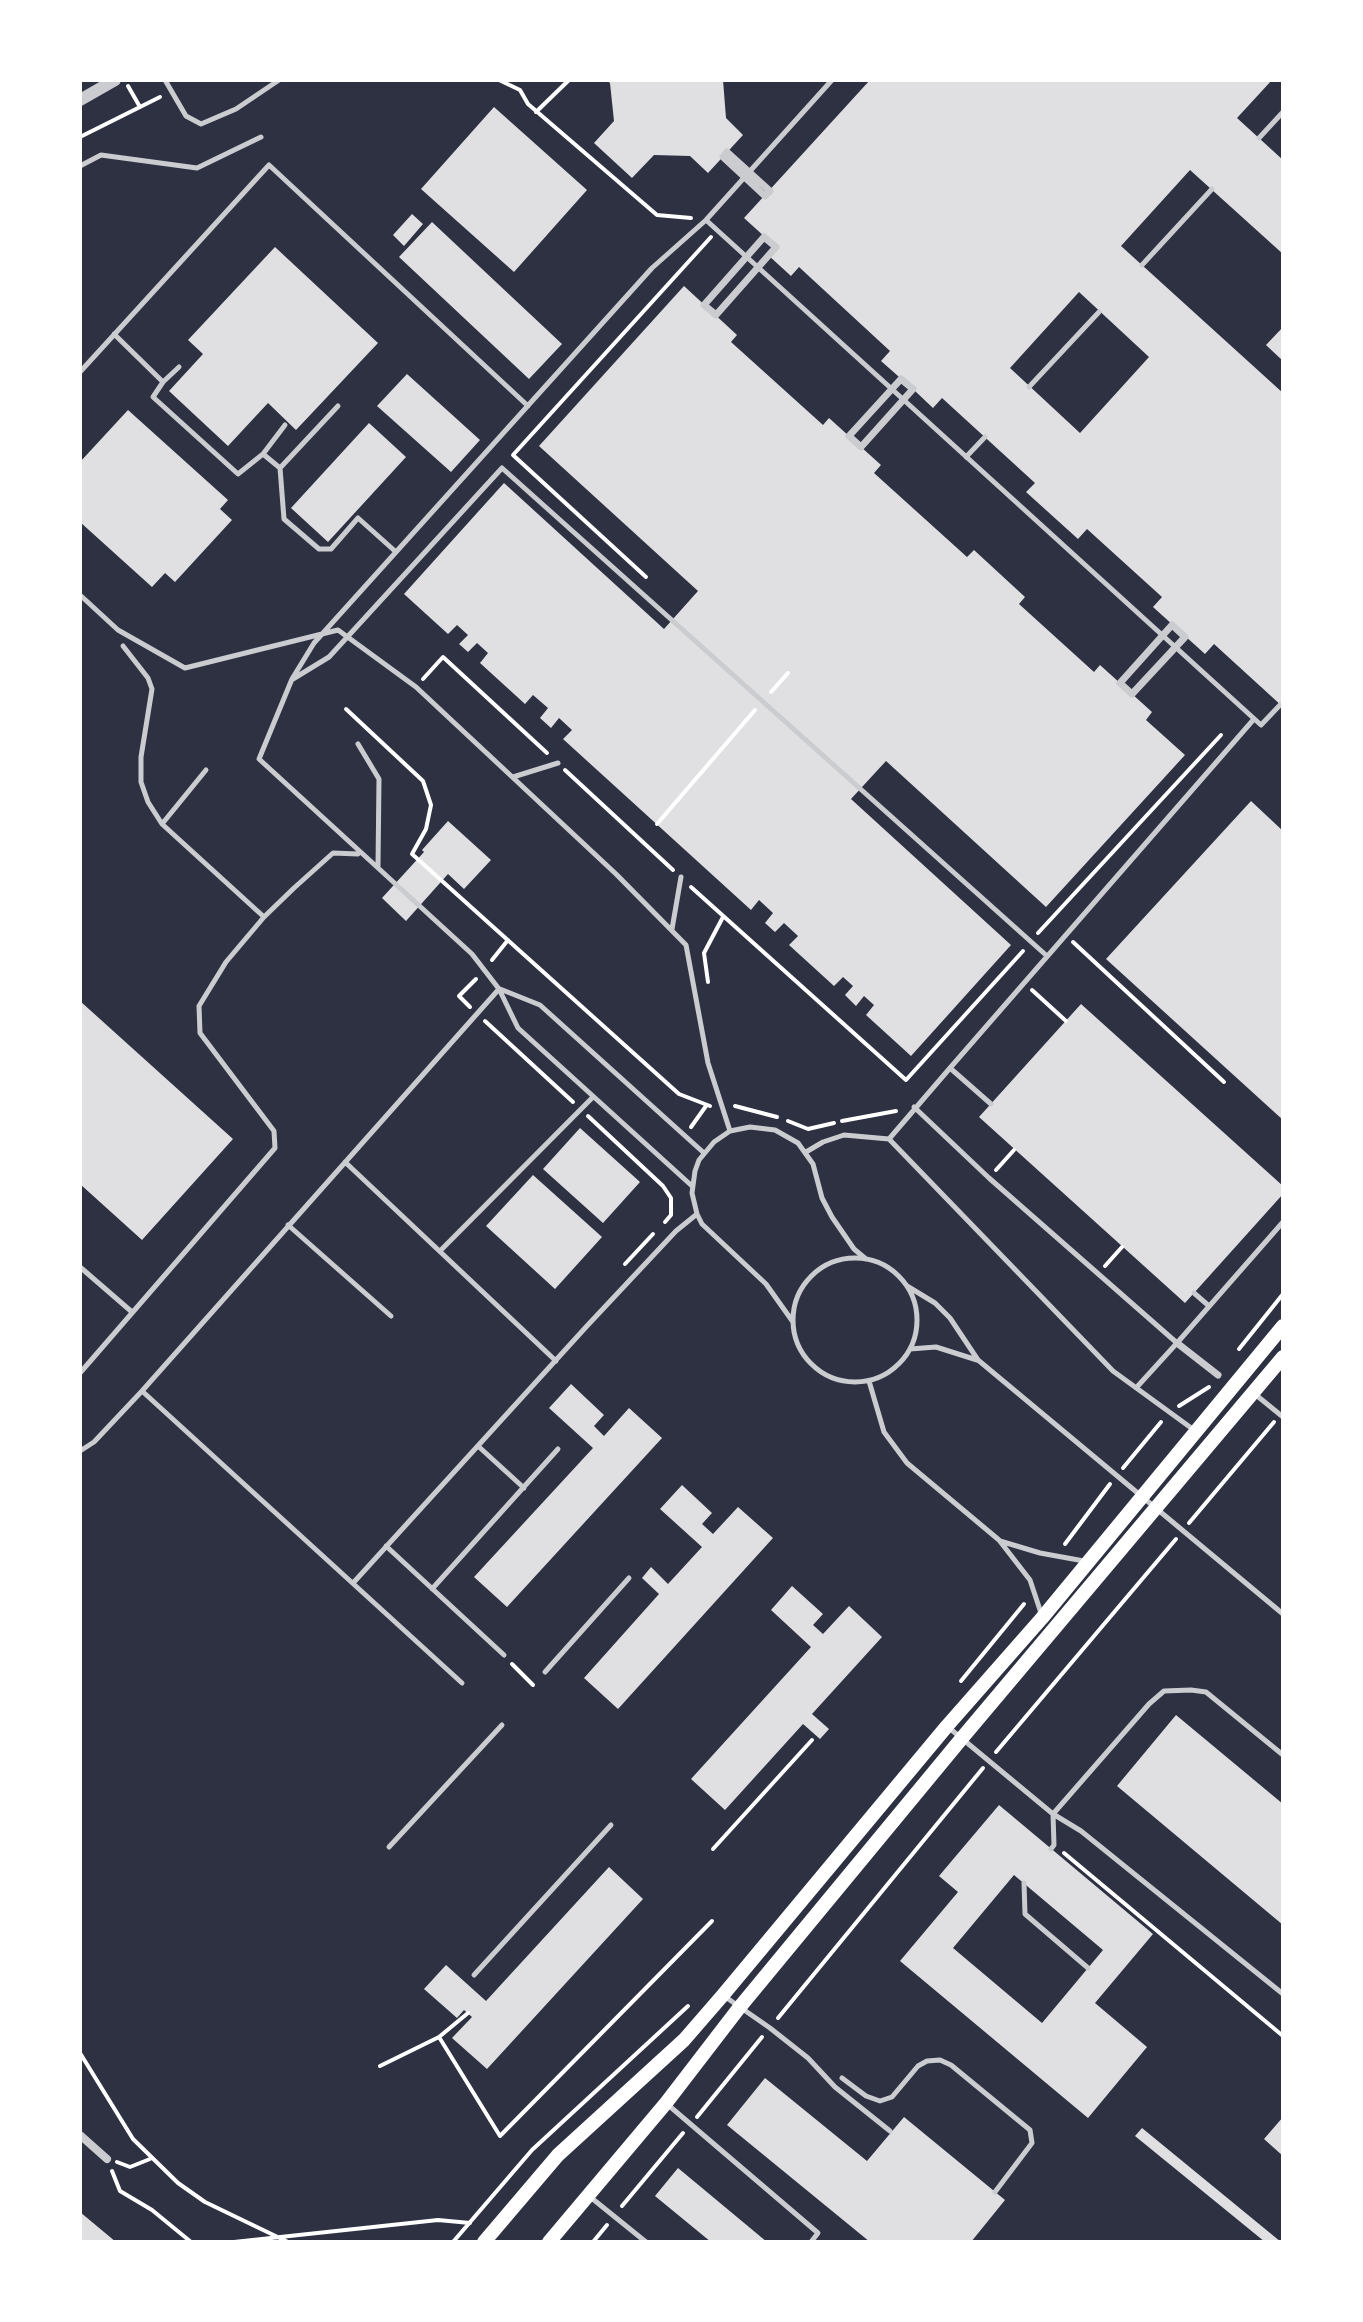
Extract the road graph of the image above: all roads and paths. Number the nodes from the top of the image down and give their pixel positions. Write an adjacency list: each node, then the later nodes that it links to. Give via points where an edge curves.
1 (115, 80): 9 (street)
2 (125, 80): 10 (path)
3 (165, 80): 8 (lane)
4 (279, 80): 8 (lane, via 236,109 201,124 186,116)
5 (499, 80): 11 (path, via 520,90)
6 (569, 80): 11 (path)
7 (832, 80): 19 (lane)
8 (171, 91): 10 (path)
9 (80, 100)
10 (140, 107): 13 (path)
11 (536, 112): 19 (path, via 657,215)
12 (1283, 112): 15 (lane)
13 (80, 137)
14 (261, 137): 16 (lane, via 197,168 101,155)
15 (1259, 138)
16 (80, 166)
17 (1212, 189): 21 (lane)
18 (765, 196): 18 (street, via 770,191 727,152 723,157)
19 (706, 220): 20 (lane); 30 (lane, via 652,268)
20 (717, 230): 35 (lane); 38 (path, via 513,455)
21 (1142, 265)
22 (704, 305): 22 (street, via 716,315 776,247 764,237)
23 (1099, 312): 28 (lane)
24 (114, 334): 26 (lane); 27 (lane); 30 (lane, via 269,165)
25 (179, 367): 27 (lane)
26 (80, 372)
27 (163, 382): 34 (lane, via 153,397 238,474)
28 (1029, 387)
29 (338, 406): 36 (lane)
30 (528, 406): 37 (lane)
31 (285, 425): 34 (lane)
32 (849, 436): 32 (street, via 861,447 913,389 901,379)
33 (985, 437): 35 (lane)
34 (263, 454): 36 (lane)
35 (966, 457): 49 (lane)
36 (280, 468): 37 (lane, via 284,519 319,549 331,549 358,518)
37 (396, 552): 42 (lane, via 314,643)
38 (654, 584)
39 (80, 595): 44 (lane, via 118,630 185,668 338,630)
40 (123, 646): 55 (lane, via 152,689 141,782)
41 (788, 673): 45 (path)
42 (292, 679): 57 (lane, via 259,759); 66 (lane, via 329,657 502,468)
43 (1120, 683): 43 (street, via 1132,694 1185,637 1172,625)
44 (416, 687): 52 (path, via 443,657); 54 (lane)
45 (771, 692)
46 (1280, 705): 49 (lane, via 1261,725)
47 (346, 709): 77 (path, via 423,781 431,805 426,829 412,854 679,1094)
48 (754, 711): 56 (path)
49 (1254, 719): 66 (lane)
50 (1222, 733): 62 (path, via 1039,934)
51 (358, 744): 58 (lane, via 379,779)
52 (558, 763): 54 (lane); 59 (path)
53 (206, 770): 55 (lane)
54 (512, 777): 63 (lane)
55 (162, 824): 60 (lane)
56 (657, 824)
57 (359, 854): 58 (lane); 60 (lane, via 333,853)
58 (378, 867): 69 (lane, via 472,954)
59 (681, 877): 61 (path); 63 (lane)
60 (264, 917): 101 (lane, via 199,1006 198,1024 274,1131 275,1148)
61 (723, 917): 65 (path, via 906,1080); 67 (path, via 704,953)
62 (1028, 923)
63 (672, 930): 77 (lane, via 686,945)
64 (1062, 932): 74 (path)
65 (1029, 945)
66 (1047, 956): 68 (lane)
67 (708, 983)
68 (1024, 983): 72 (path); 73 (lane)
69 (499, 989): 71 (lane); 75 (lane, via 518,1028); 84 (lane, via 540,1005)
70 (459, 996): 71 (path)
71 (477, 1014): 79 (path); 85 (lane)
72 (1066, 1021)
73 (950, 1068): 76 (lane); 78 (lane)
74 (1224, 1082)
75 (593, 1097): 79 (lane); 87 (lane)
76 (991, 1104)
77 (721, 1107): 78 (path, via 734,1105 808,1129); 80 (lane)
78 (914, 1107): 81 (lane); 86 (lane)
79 (581, 1109): 92 (lane); 94 (path, via 671,1198 671,1215)
80 (730, 1131): 83 (lane, via 775,1130); 84 (lane)
81 (889, 1139): 83 (lane, via 844,1135); 113 (lane, via 1113,1371)
82 (1014, 1150): 86 (path)
83 (806, 1152): 93 (lane, via 832,1217)
84 (704, 1153): 87 (lane)
85 (345, 1162): 90 (lane); 92 (lane)
86 (989, 1178): 96 (lane)
87 (692, 1186): 88 (lane)
88 (697, 1214): 103 (lane, via 766,1284); 109 (lane)
89 (1283, 1222): 100 (lane)
90 (288, 1225): 102 (lane); 114 (lane)
91 (1122, 1247): 96 (path)
92 (440, 1251): 109 (lane)
93 (866, 1259): 97 (lane, via 887,1267); 103 (lane, via 839,1260 815,1273 797,1298)
94 (625, 1264)
95 (80, 1267): 101 (lane)
96 (1098, 1274): 105 (lane)
97 (907, 1286): 106 (lane, via 917,1317); 108 (lane, via 950,1318)
98 (1194, 1293): 100 (lane)
99 (1283, 1294): 111 (path)
100 (1209, 1306): 105 (lane)
101 (132, 1312): 110 (lane)
102 (391, 1316)
103 (793, 1322): 112 (lane, via 801,1351 822,1373 844,1381)
104 (1283, 1326): 118 (main road)
105 (1177, 1343): 111 (street); 113 (lane)
106 (910, 1349): 108 (lane, via 936,1347); 112 (lane, via 891,1371)
107 (1283, 1357): 115 (main road)
108 (978, 1360): 131 (lane)
109 (556, 1361): 119 (lane)
110 (80, 1373)
111 (1218, 1375): 116 (path)
112 (869, 1381): 123 (lane, via 884,1432 907,1463)
113 (1136, 1388): 116 (lane)
114 (142, 1391): 121 (lane); 128 (lane)
115 (1254, 1393): 117 (lane); 140 (main road)
116 (1170, 1412): 118 (lane); 125 (path)
117 (1282, 1416): 143 (path)
118 (1195, 1431): 126 (main road)
119 (478, 1446): 122 (lane); 124 (lane)
120 (558, 1449): 122 (lane)
121 (80, 1451)
122 (524, 1488): 129 (lane)
123 (999, 1540): 125 (lane); 130 (lane)
124 (386, 1546): 128 (lane); 129 (lane)
125 (1056, 1557): 126 (lane)
126 (1088, 1561): 132 (main road)
127 (629, 1578): 134 (lane)
128 (354, 1582): 135 (lane)
129 (432, 1589): 133 (lane)
130 (1035, 1592): 132 (lane); 137 (path)
131 (1283, 1614)
132 (1042, 1618): 139 (main road)
133 (504, 1655): 136 (path)
134 (545, 1672)
135 (462, 1683)
136 (533, 1685)
137 (954, 1690)
138 (502, 1725): 146 (lane)
139 (947, 1726): 140 (lane); 154 (main road)
140 (962, 1738): 143 (lane); 156 (main road)
141 (812, 1740): 148 (path)
142 (1283, 1755): 144 (lane, via 1206,1692 1164,1691)
143 (989, 1761): 144 (lane); 158 (path)
144 (1053, 1814): 147 (lane); 153 (lane)
145 (611, 1825): 152 (lane)
146 (389, 1847)
147 (1053, 1847): 159 (path)
148 (713, 1849)
149 (1024, 1883): 151 (lane, via 1025,1914)
150 (712, 1921): 160 (path, via 500,2136)
151 (1088, 1968)
152 (474, 1975)
153 (1283, 1994)
154 (723, 1995): 156 (lane); 179 (main road, via 684,2040 558,2155)
155 (690, 2004): 173 (path, via 540,2142)
156 (739, 2008): 158 (lane); 164 (main road)
157 (468, 2013): 160 (path)
158 (770, 2028): 165 (path); 166 (lane)
159 (1283, 2036)
160 (439, 2037): 162 (path)
161 (80, 2053): 169 (path, via 119,2121)
162 (380, 2066)
163 (842, 2078): 170 (lane, via 880,2101 892,2097 927,2061 951,2065 1030,2130 1032,2143)
164 (666, 2103): 165 (lane); 171 (main road)
165 (690, 2125): 172 (path); 183 (lane, via 818,2233)
166 (890, 2131)
167 (80, 2135): 168 (street)
168 (107, 2159): 169 (path, via 130,2167); 175 (path, via 120,2191)
169 (151, 2159): 174 (path, via 205,2202)
170 (995, 2192)
171 (588, 2196): 172 (lane); 180 (main road)
172 (614, 2216): 181 (path); 182 (lane)
173 (470, 2223): 174 (path, via 438,2220); 178 (path)
174 (275, 2236): 176 (path); 177 (path)
175 (191, 2242)
176 (234, 2242)
177 (288, 2242)
178 (453, 2242)
179 (484, 2242)
180 (549, 2242)
181 (593, 2242)
182 (646, 2242)
183 (811, 2242)

